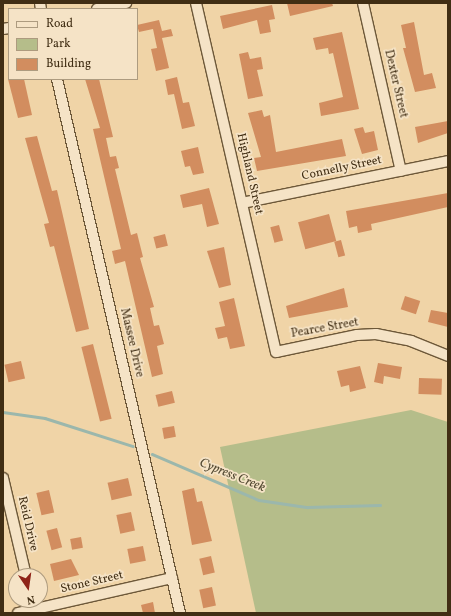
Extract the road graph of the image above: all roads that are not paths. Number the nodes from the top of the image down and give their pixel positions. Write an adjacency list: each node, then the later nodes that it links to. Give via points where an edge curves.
1 (126, 3): 4 (street)
2 (196, 3): 8 (street, Highland Street)
3 (363, 3): 7 (street, Dexter Street)
4 (102, 8)
5 (57, 80): 13 (street, Massee Drive)
6 (448, 161): 7 (street, Connelly Street)
7 (401, 171): 8 (street, Connelly Street)
8 (242, 203): 9 (street, Highland Street)
9 (276, 352): 10 (street, Pearce Street, via 350,336 376,334 411,340)
10 (448, 356)
11 (3, 478): 12 (street, Reid Drive)
12 (24, 568)
13 (172, 578): 14 (street, Stone Street); 17 (street, Massee Drive)
14 (48, 602)
15 (27, 608): 16 (street, Stone Street)
16 (18, 613)
17 (180, 613)

